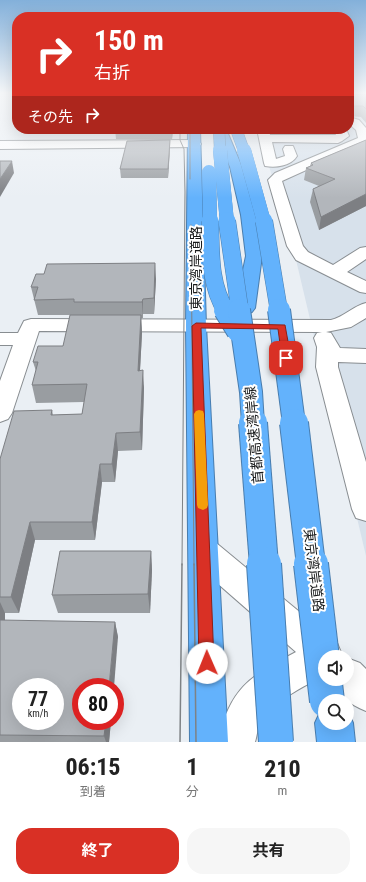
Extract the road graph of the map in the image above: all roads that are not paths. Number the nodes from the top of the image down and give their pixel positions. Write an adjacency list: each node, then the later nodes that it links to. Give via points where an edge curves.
1 (195, 134): 7 (street); 14 (highway, 東京湾岸道路)
2 (264, 134): 8 (street, via 270,163 290,158)
3 (268, 134): 8 (street)
4 (288, 134): 6 (street)
5 (224, 137): 12 (highway, bridge, via 226,169 241,258); 12 (highway, via 236,167 249,215 254,256); 15 (highway, 東京湾岸道路, via 261,210); 20 (highway, 首都高速湾岸線, bridge, via 226,215); 20 (highway, bridge, via 214,176 217,216 227,293); 29 (highway, bridge, via 247,158 262,211 274,275)
6 (337, 138): 8 (street, via 324,146); 8 (street, via 313,150); 10 (street, via 275,180 298,251 310,261)
7 (0, 145)
8 (287, 145)
9 (366, 252): 10 (street)
10 (334, 272): 11 (street)
11 (366, 288)
12 (245, 308): 20 (highway, bridge)
13 (366, 309): 16 (street)
14 (196, 326): 15 (street); 18 (street, via 30,325); 23 (highway, 東京湾岸道路)
15 (282, 327): 16 (street); 24 (highway, 東京湾岸道路)
16 (324, 338): 19 (street, via 335,355); 22 (street, via 327,367)
17 (0, 339): 18 (street)
18 (26, 339): 21 (street)
19 (361, 356)
20 (248, 367): 34 (highway, 首都高速湾岸線, bridge)
21 (0, 413)
22 (366, 509)
23 (204, 552): 25 (street); 32 (highway, 東京湾岸道路)
24 (328, 650)
25 (318, 654)
26 (318, 669): 33 (street, via 270,687 258,696 247,709)
27 (354, 684): 28 (street)
28 (366, 693)
29 (326, 694)
30 (331, 730): 35 (highway)
31 (335, 730): 36 (highway)
32 (208, 742)
33 (236, 742)
34 (276, 742)
35 (332, 742)
36 (336, 742)

